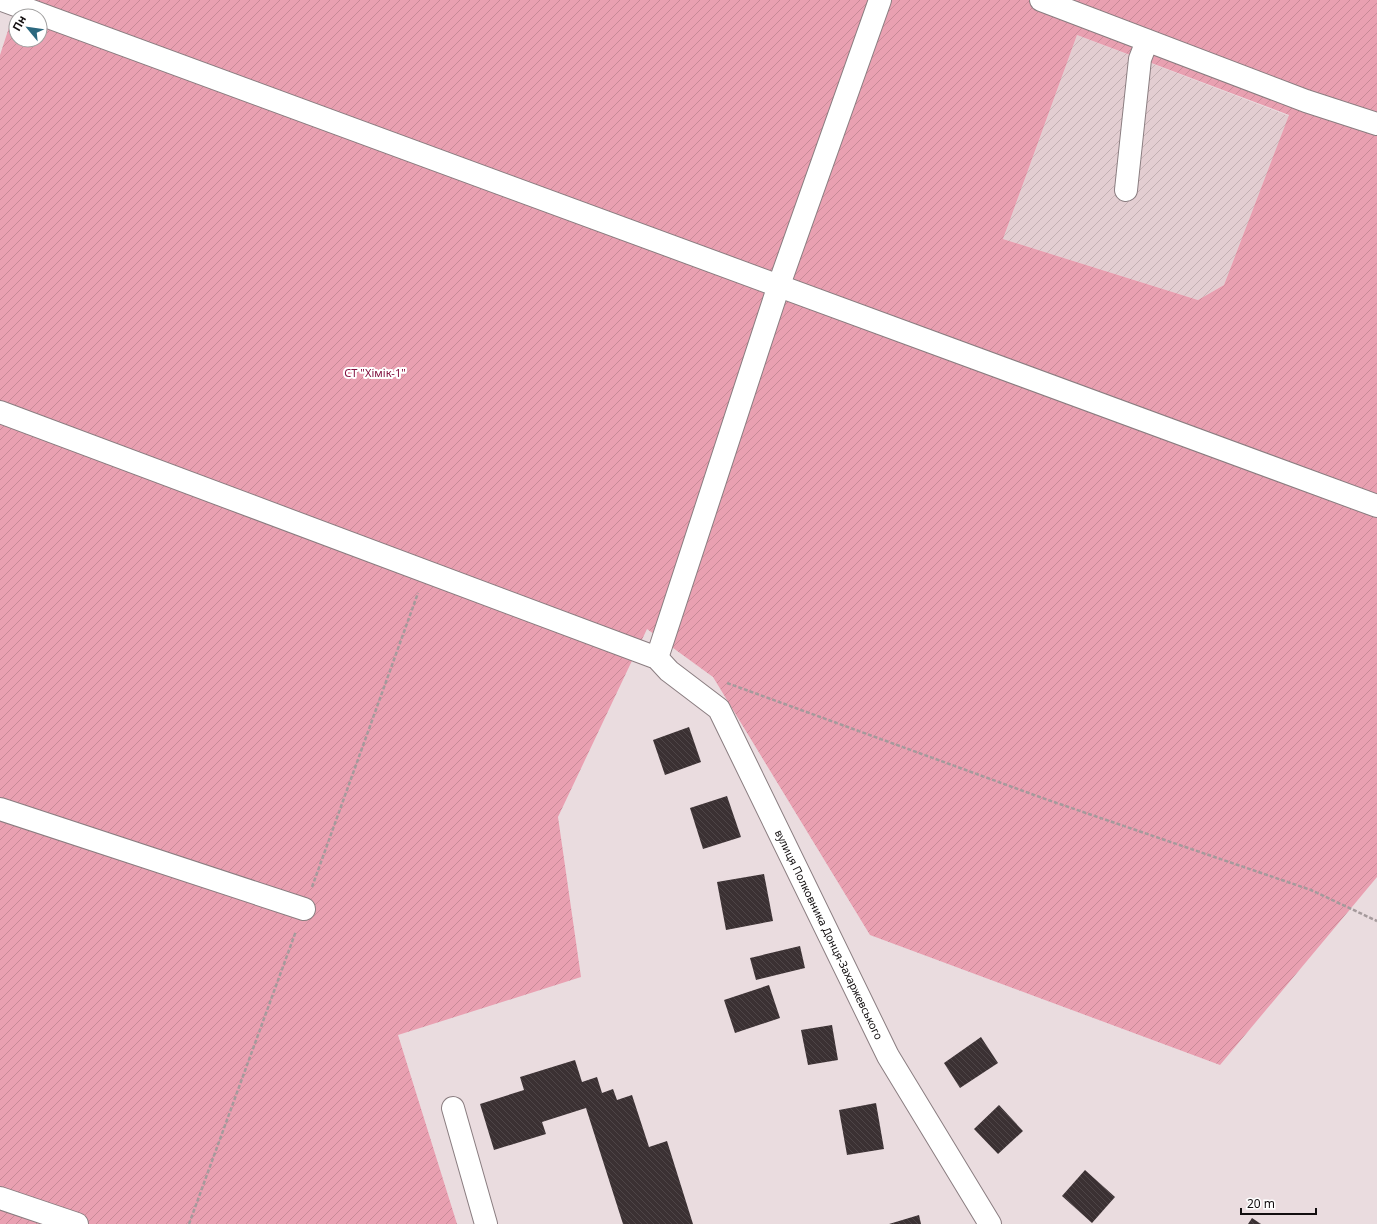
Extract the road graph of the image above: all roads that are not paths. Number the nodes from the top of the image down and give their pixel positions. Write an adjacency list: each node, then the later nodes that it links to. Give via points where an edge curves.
1 (2, 0): 7 (street)
2 (880, 0): 7 (street)
3 (1041, 0): 4 (street)
4 (1147, 40): 5 (street, via 1306,101); 6 (street, via 1140,59)
5 (1377, 124)
6 (1126, 190)
7 (779, 285): 9 (street); 10 (street)
8 (0, 412): 10 (street)
9 (1377, 506)
10 (657, 658): 17 (street, вулиця Полковника Донця-Захаржевського, via 669,671 719,709 888,1056)
11 (0, 809): 12 (street)
12 (304, 909)
13 (453, 1108): 16 (street)
14 (0, 1198): 15 (street)
15 (77, 1224)
16 (486, 1224)
17 (990, 1224)

